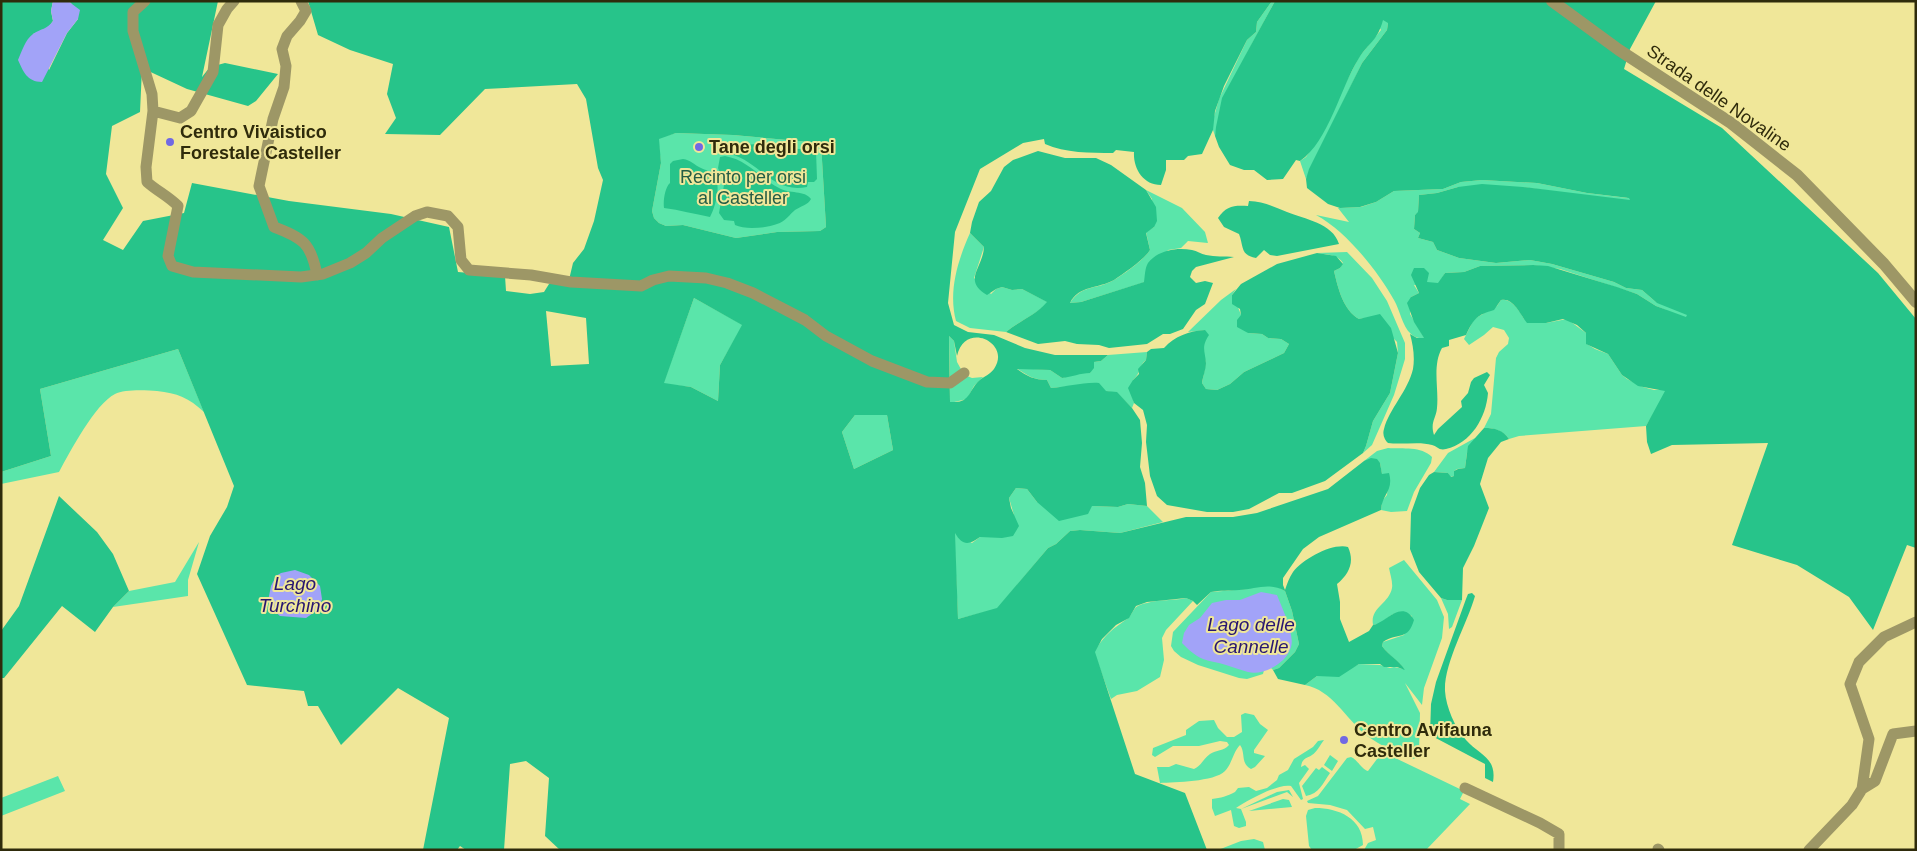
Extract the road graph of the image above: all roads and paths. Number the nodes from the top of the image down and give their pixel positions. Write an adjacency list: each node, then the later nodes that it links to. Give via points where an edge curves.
1 (145, 1): 5 (street, via 133,12 133,31 152,94)
2 (234, 1): 5 (street, via 218,25 213,72 191,112 180,118)
3 (301, 1): 6 (street, via 306,11 287,36 282,49 286,66 284,86 273,118 259,186 274,227 304,242 314,256)
4 (1552, 1): 7 (street, Strada delle Novaline, via 1619,50 1731,123 1797,175 1884,264)
5 (153, 111): 6 (street, via 147,182 178,206 168,256 172,266 193,272)
6 (318, 274): 8 (street, via 350,263 415,216 427,212 448,216 458,227 461,260 469,270 571,282 641,286 670,276 713,280 754,293 872,361 927,382 950,383)
7 (1916, 302)
8 (964, 373)
9 (1916, 622): 12 (street, via 1884,637 1859,662 1850,684 1869,740)
10 (1916, 731): 12 (street, via 1893,734 1875,781)
11 (1465, 788): 13 (street, via 1560,834)
12 (1862, 790): 14 (street)
13 (1559, 850)
14 (1809, 850)

